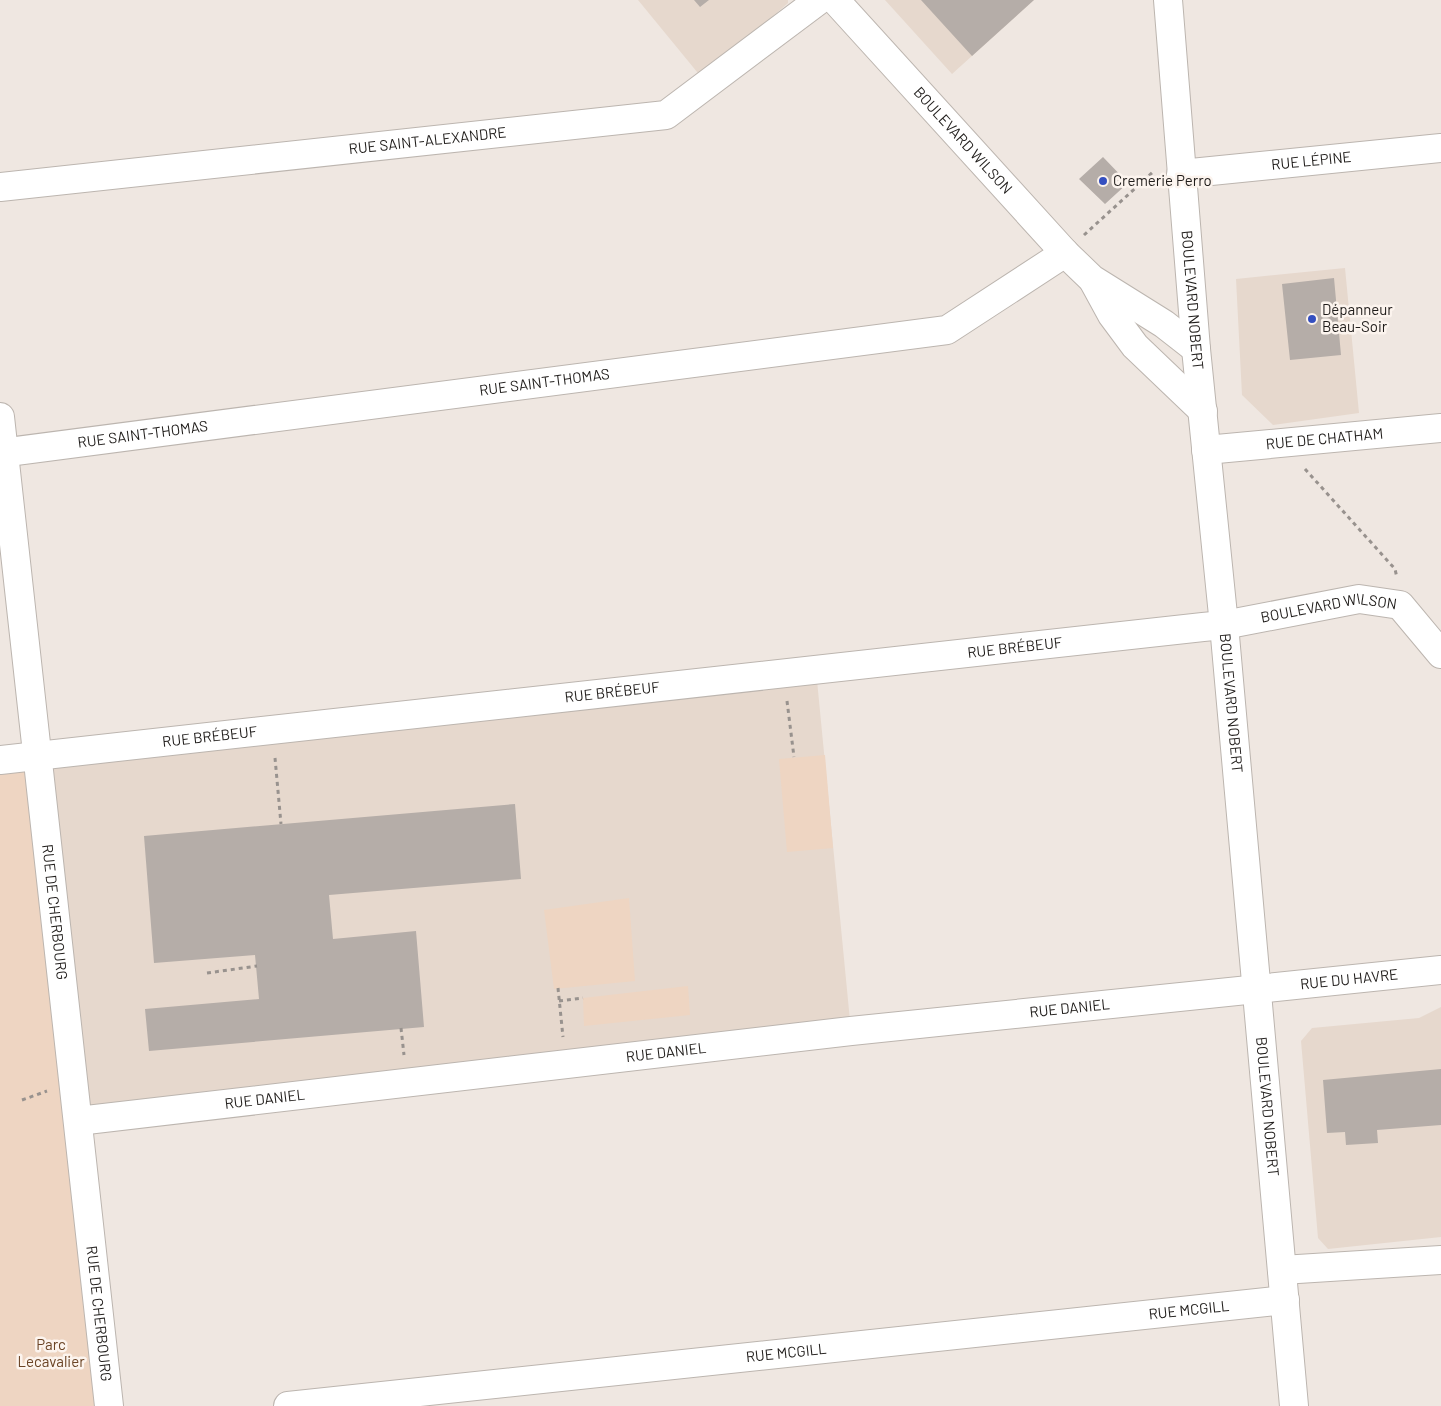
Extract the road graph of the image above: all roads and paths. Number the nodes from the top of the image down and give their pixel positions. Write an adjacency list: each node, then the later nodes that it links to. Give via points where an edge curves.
1 (819, 0): 7 (street, RUE SAINT-ALEXANDRE, via 666,114)
2 (835, 0): 8 (street, BOULEVARD WILSON)
3 (1168, 0): 4 (street, BOULEVARD NOBERT)
4 (1179, 147): 6 (street, BOULEVARD NOBERT); 8 (path)
5 (1441, 148): 6 (street, RUE LÉPINE)
6 (1181, 174): 10 (street, BOULEVARD NOBERT)
7 (0, 187)
8 (1065, 253): 9 (street, BOULEVARD WILSON); 16 (street, RUE SAINT-THOMAS, via 947,330)
9 (1092, 278): 10 (street, BOULEVARD WILSON, via 1164,324); 11 (street, BOULEVARD WILSON, via 1112,315 1135,346)
10 (1196, 349): 11 (street, BOULEVARD NOBERT)
11 (1203, 411): 15 (street, BOULEVARD NOBERT)
12 (0, 417): 16 (street, RUE DE CHERBOURG)
13 (1441, 428): 14 (street, RUE DE CHATHAM)
14 (1282, 443): 15 (street, RUE DE CHATHAM); 17 (path, via 1395,569)
15 (1206, 450): 18 (street, BOULEVARD NOBERT)
16 (2, 452): 22 (street, RUE DE CHERBOURG)
17 (1400, 605): 18 (street, BOULEVARD WILSON, via 1359,599); 19 (street, BOULEVARD WILSON)
18 (1224, 624): 20 (street, RUE BRÉBEUF); 30 (street, BOULEVARD NOBERT)
19 (1441, 654)
20 (784, 673): 21 (street, RUE BRÉBEUF); 23 (path)
21 (273, 730): 22 (street, RUE BRÉBEUF); 25 (path)
22 (37, 755): 24 (street, RUE BRÉBEUF); 34 (street, RUE DE CHERBOURG)
23 (794, 757)
24 (0, 760)
25 (281, 824)
26 (257, 966): 28 (path)
27 (1441, 970): 30 (street, RUE DU HAVRE)
28 (207, 973)
29 (558, 988): 32 (path)
30 (1257, 989): 33 (street, RUE DANIEL, via 851,1031); 36 (street, BOULEVARD NOBERT)
31 (583, 998): 32 (path)
32 (559, 1001): 33 (path)
33 (565, 1065): 34 (street, RUE DANIEL)
34 (78, 1121): 38 (street, RUE DE CHERBOURG)
35 (1441, 1260): 36 (street)
36 (1282, 1270): 37 (street, BOULEVARD NOBERT)
37 (1285, 1300): 39 (street, RUE MCGILL); 40 (street, BOULEVARD NOBERT)
38 (109, 1406)
39 (288, 1406)
40 (1294, 1406)

